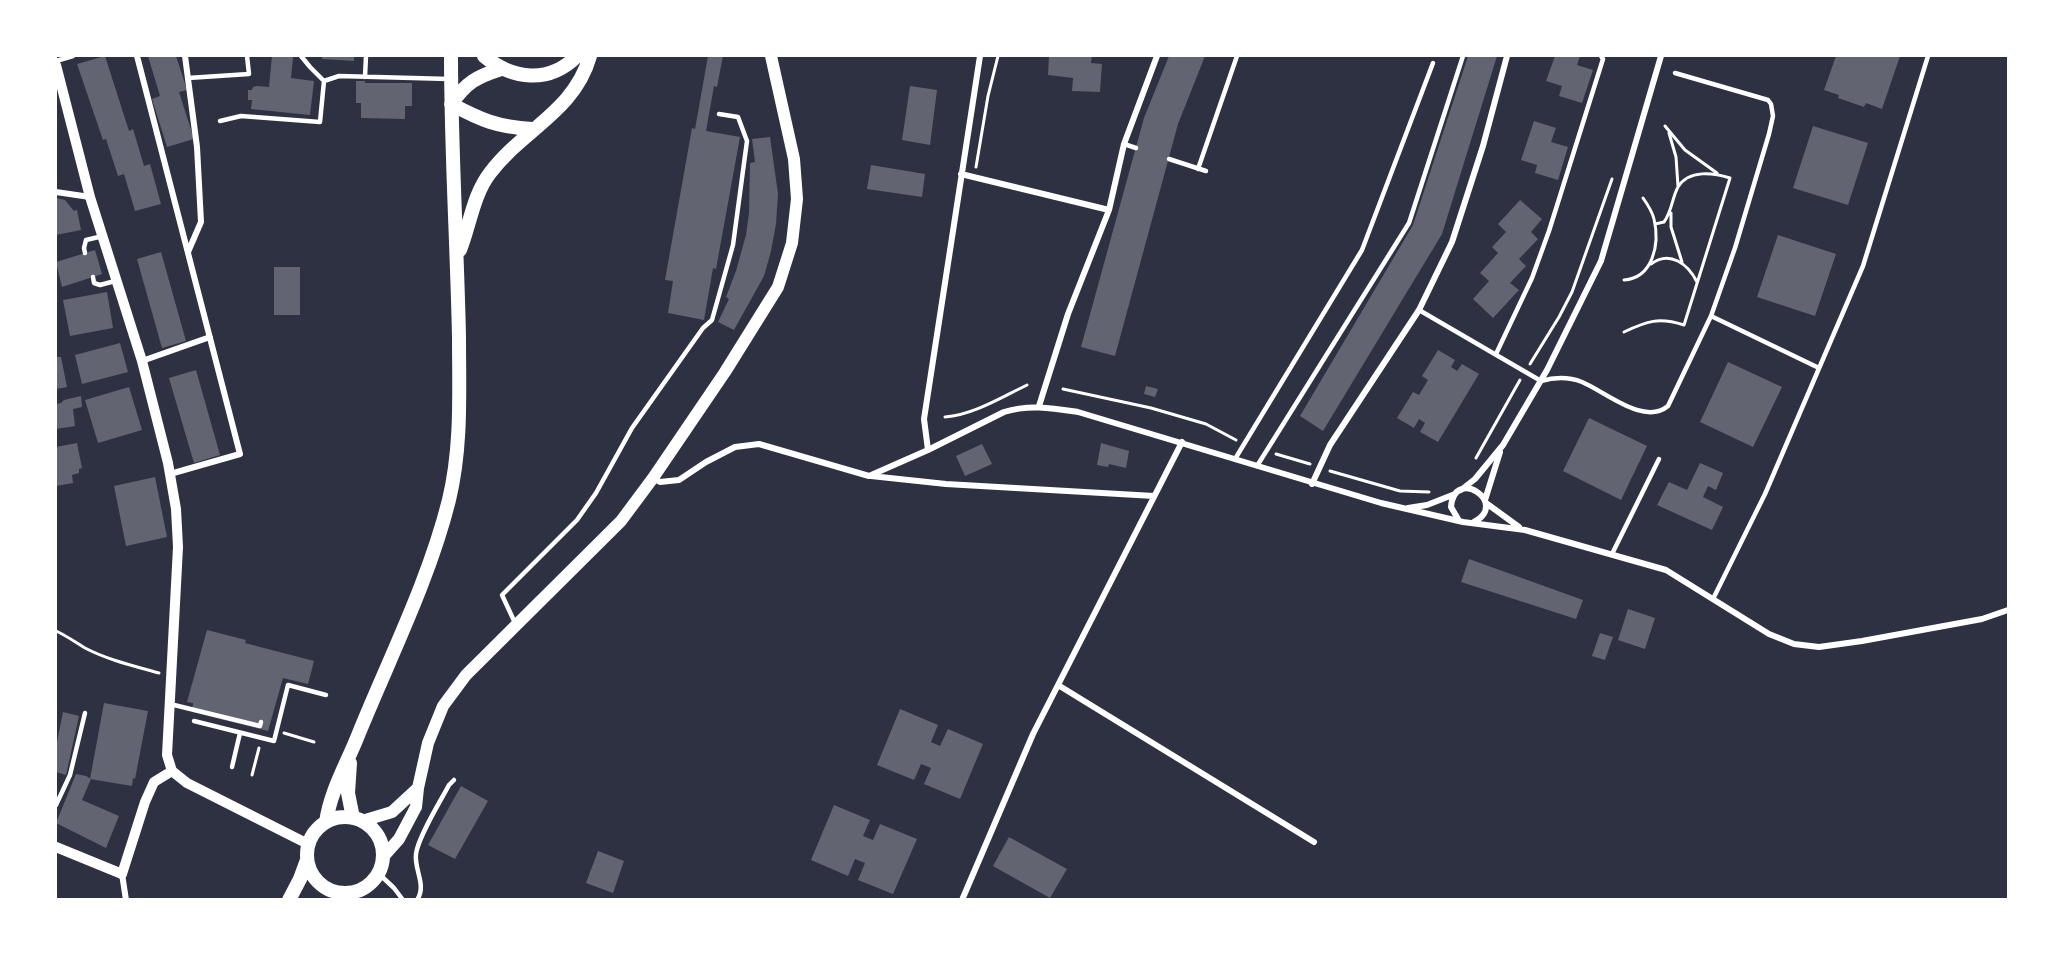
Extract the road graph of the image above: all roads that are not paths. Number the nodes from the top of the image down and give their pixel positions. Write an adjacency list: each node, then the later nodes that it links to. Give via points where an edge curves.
1 (73, 56): 20 (lane)
2 (137, 56): 42 (street)
3 (185, 56): 25 (street)
4 (247, 56): 25 (lane, via 249,74)
5 (301, 56): 27 (lane)
6 (366, 56): 24 (lane)
7 (451, 56): 26 (main road)
8 (484, 56): 22 (main road)
9 (577, 56): 22 (main road, via 550,73 523,75)
10 (590, 56): 31 (main road, via 569,97 550,118)
11 (771, 56): 63 (main road, via 794,159 792,243 786,265 754,328)
12 (980, 56): 37 (street)
13 (1157, 56): 32 (street)
14 (1237, 56): 35 (lane)
15 (1463, 56): 60 (lane, via 1409,223)
16 (1507, 56): 47 (street, via 1452,242)
17 (1601, 56): 50 (lane, via 1549,231)
18 (1661, 56): 53 (street, via 1601,261)
19 (1928, 56): 52 (lane, via 1863,266)
20 (56, 63): 39 (street)
21 (1433, 63): 58 (lane, via 1362,250)
22 (501, 69): 28 (main road, via 480,75 464,86)
23 (1675, 73): 48 (lane, via 1768,100 1773,108 1756,181)
24 (365, 77): 26 (lane); 27 (lane, via 339,76)
25 (188, 78): 42 (street, via 201,222)
26 (451, 80): 28 (main road)
27 (324, 81): 30 (lane, via 320,122 241,116)
28 (451, 104): 31 (main road, via 506,128); 44 (main road)
29 (719, 114): 75 (lane, via 738,117 747,141 733,245 712,320 632,428 577,520 502,595)
30 (220, 121)
31 (532, 129): 44 (main road, via 489,174 477,195)
32 (1124, 144): 33 (lane); 40 (street)
33 (1136, 148)
34 (1169, 159): 35 (lane)
35 (1198, 169): 36 (lane)
36 (1206, 171)
37 (960, 174): 40 (street); 57 (street, via 924,419)
38 (56, 192): 39 (street)
39 (90, 197): 41 (street)
40 (1109, 210): 54 (street, via 1068,314)
41 (103, 236): 43 (lane, via 86,240); 46 (street)
42 (188, 252): 49 (street)
43 (85, 253)
44 (458, 258): 83 (main road, via 457,462 437,543)
45 (93, 277): 46 (lane, via 94,283 100,285)
46 (117, 280): 51 (street)
47 (1419, 310): 50 (lane); 64 (street, via 1330,445)
48 (1711, 316): 52 (lane); 53 (lane, via 1663,410 1638,411 1582,382 1555,377)
49 (210, 337): 51 (street); 61 (street, via 240,454)
50 (1496, 354): 53 (lane)
51 (142, 361): 61 (street)
52 (1819, 368): 73 (lane, via 1765,494)
53 (1541, 381): 56 (street)
54 (1039, 406): 55 (street, via 1078,412); 57 (street, via 1004,412)
55 (1182, 442): 58 (street); 66 (street)
56 (1503, 445): 65 (street, via 1475,479); 67 (street)
57 (928, 450): 62 (street)
58 (1235, 459): 60 (street)
59 (1659, 459): 72 (lane)
60 (1257, 466): 64 (street)
61 (170, 474): 78 (street, via 178,547)
62 (869, 476): 63 (street, via 759,444 735,447 679,480 660,482); 66 (street)
63 (653, 478): 75 (main road, via 621,521)
64 (1312, 483): 68 (street)
65 (1458, 491): 67 (street, via 1475,490); 68 (street, via 1427,505); 69 (street, via 1451,507)
66 (1154, 496): 76 (street)
67 (1485, 502): 70 (street, via 1481,517); 71 (street)
68 (1404, 508): 69 (street)
69 (1458, 520): 70 (street)
70 (1473, 522): 71 (street)
71 (1525, 530): 72 (street)
72 (1612, 554): 73 (street, via 1666,570)
73 (1713, 599): 74 (street, via 1769,634 1794,644 1819,647 1982,619)
74 (2008, 610)
75 (516, 625): 87 (main road, via 466,675 443,706 428,742)
76 (1058, 685): 91 (street); 104 (street)
77 (326, 694): 82 (lane, via 288,685 274,741)
78 (170, 704): 81 (lane, via 260,726); 85 (street, via 167,755)
79 (85, 713): 88 (lane, via 70,775)
80 (194, 721): 82 (lane)
81 (261, 722)
82 (240, 733): 84 (lane)
83 (354, 746): 89 (main road, via 348,778 350,807); 90 (main road, via 334,785)
84 (232, 767)
85 (172, 771): 92 (street, via 187,783); 97 (street, via 154,782)
86 (454, 780): 103 (lane, via 418,844 416,860 421,891)
87 (418, 788): 89 (main road, via 392,812); 94 (main road, via 413,814)
88 (56, 805)
89 (358, 820): 90 (main road, via 339,818); 94 (main road, via 375,832)
90 (326, 822): 92 (main road)
91 (1314, 842)
92 (308, 844): 95 (main road)
93 (56, 847): 97 (street)
94 (383, 857): 96 (main road)
95 (307, 860): 98 (main road, via 320,884); 100 (main road)
96 (378, 873): 98 (main road, via 364,888); 102 (lane)
97 (123, 874): 99 (street)
98 (341, 893): 101 (main road)
99 (126, 900)
100 (289, 900)
101 (322, 900)
102 (403, 900)
103 (417, 900)
104 (962, 900)

